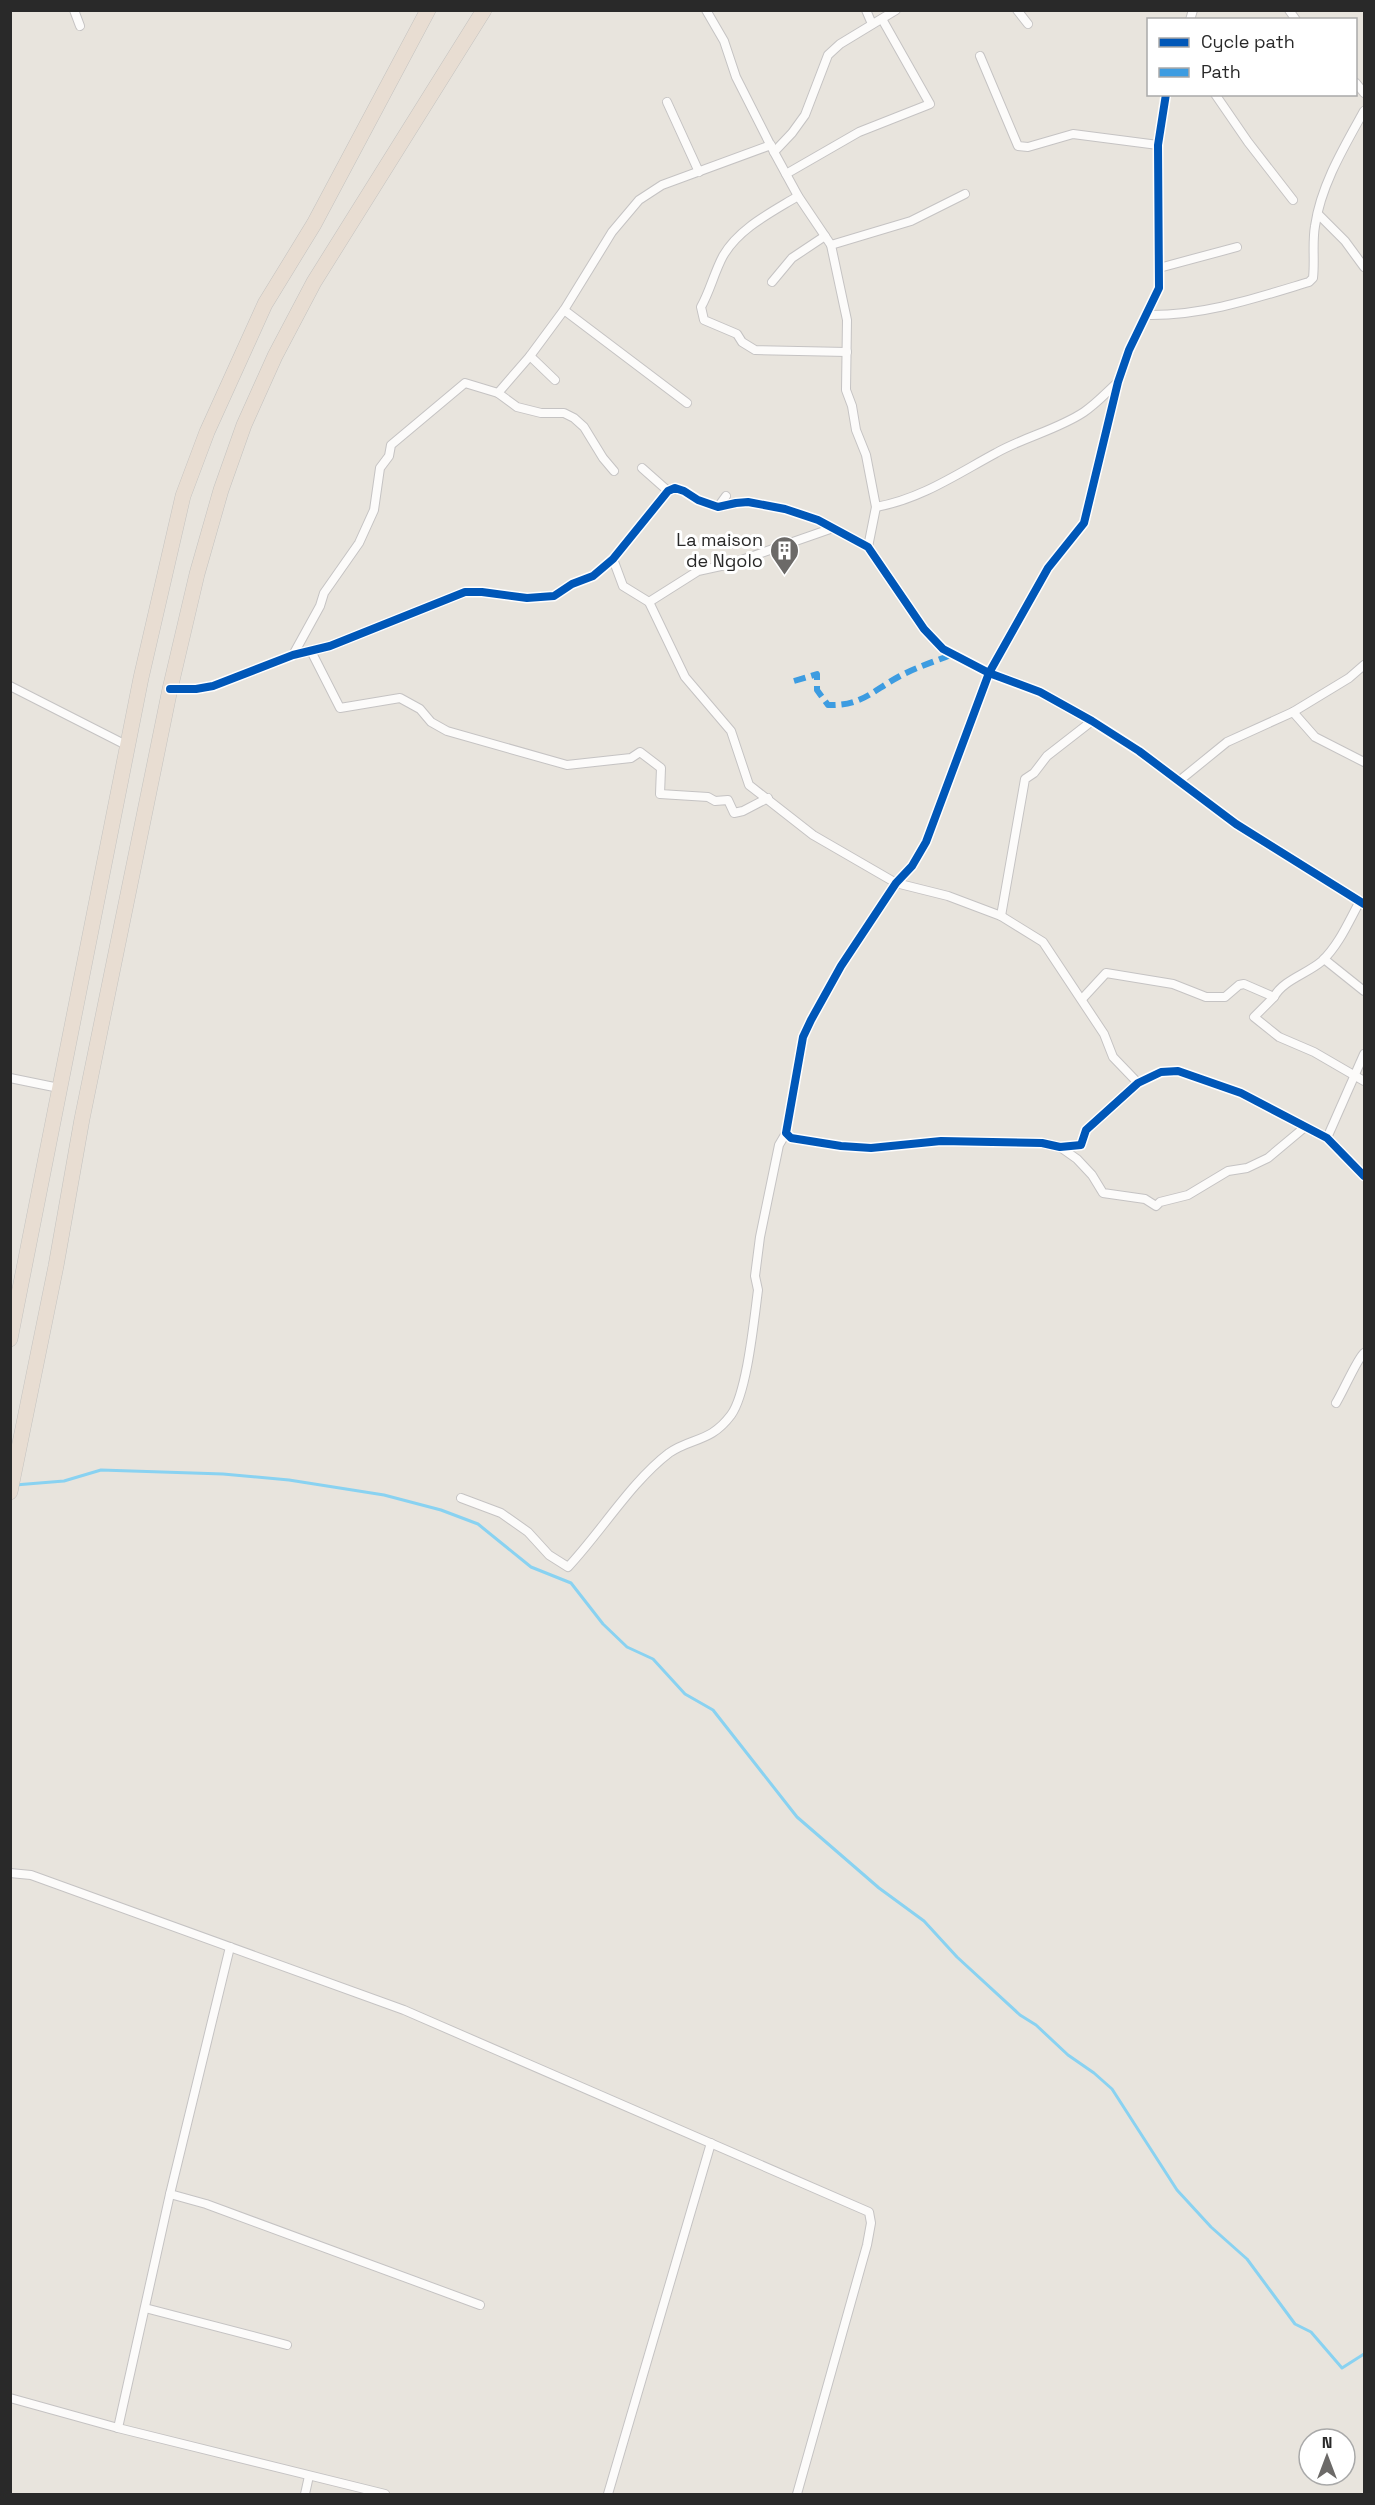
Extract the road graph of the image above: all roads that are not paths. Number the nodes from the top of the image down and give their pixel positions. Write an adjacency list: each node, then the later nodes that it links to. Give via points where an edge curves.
1 (74, 10): 11 (street)
2 (428, 10): 57 (highway, via 314,224 265,303 207,432 183,496)
3 (484, 10): 54 (highway, via 340,238 275,356 221,490)
4 (706, 10): 18 (street, via 724,40 736,77)
5 (866, 10): 9 (street)
6 (897, 10): 8 (street)
7 (1017, 10): 10 (street)
8 (882, 19): 9 (street); 20 (street, via 930,104 859,132)
9 (872, 24): 18 (street, via 828,55 805,114 792,133)
10 (1028, 24)
11 (80, 26)
12 (980, 56): 17 (street, via 1018,146 1028,147 1073,134)
13 (1166, 96): 17 (street)
14 (1216, 96): 23 (street)
15 (667, 102): 19 (street)
16 (1365, 111): 24 (street, via 1336,161)
17 (1158, 145): 29 (street)
18 (772, 148): 19 (street); 20 (street)
19 (699, 172): 31 (street, via 662,185 639,200 612,232)
20 (786, 174): 22 (street)
21 (965, 195): 26 (street, via 910,220)
22 (798, 196): 25 (street); 33 (street, via 757,221 733,242 701,307 702,315 704,320 737,334 755,350)
23 (1293, 200)
24 (1318, 214): 28 (street); 32 (street, via 1313,278 1309,282 1200,311)
25 (825, 236): 26 (street); 30 (street, via 792,258)
26 (831, 245): 33 (street, via 847,320)
27 (1236, 247): 29 (street)
28 (1365, 267)
29 (1159, 268): 32 (street, via 1160,288)
30 (772, 282)
31 (564, 309): 34 (street); 38 (street)
32 (1147, 315): 36 (street)
33 (847, 352): 44 (street, via 846,390 866,455)
34 (530, 356): 35 (street); 37 (street)
35 (555, 380)
36 (1118, 382): 44 (street, via 1084,412 921,493); 52 (street, via 1084,523 1048,568)
37 (498, 393): 40 (street, via 517,407 564,413 574,418); 50 (street, via 465,383 391,445 380,468 374,510 359,543 324,593)
38 (687, 404)
39 (642, 468): 41 (street)
40 (614, 471)
41 (668, 491): 43 (street, via 675,488); 47 (street)
42 (726, 496): 43 (street)
43 (718, 507): 45 (street, via 748,502 776,507)
44 (876, 507): 46 (street)
45 (833, 528): 46 (street); 48 (street, via 730,564 698,571)
46 (868, 547): 52 (street, via 924,629 943,649)
47 (613, 559): 48 (street, via 622,586); 49 (street, via 593,576 554,596 527,598 465,592 362,635)
48 (649, 602): 60 (street, via 685,677 730,730 749,785)
49 (311, 651): 50 (street); 60 (street, via 340,708 400,699 447,731 567,765 631,758 640,752 661,768 660,794 728,800 734,813)
50 (293, 656): 54 (street, via 213,686)
51 (1365, 665): 55 (street)
52 (988, 673): 56 (street, via 1040,692); 61 (street, via 926,842)
53 (11, 687): 57 (street)
54 (170, 689): 84 (highway)
55 (1293, 712): 58 (street, via 1315,737); 59 (street, via 1227,742)
56 (1092, 721): 59 (street); 63 (street, via 1024,779)
57 (128, 746): 75 (highway)
58 (1365, 762)
59 (1179, 781): 62 (street, via 1236,824)
60 (768, 798): 61 (street, via 813,835)
61 (896, 883): 63 (street, via 948,896); 77 (street, via 841,966 806,1029)
62 (1362, 903): 64 (street)
63 (1001, 916): 65 (street, via 1042,942)
64 (1324, 959): 66 (street); 68 (street, via 1278,989)
65 (1061, 970): 67 (street); 69 (street)
66 (1365, 990)
67 (1075, 992): 69 (street); 74 (street, via 1104,1034 1113,1057)
68 (1274, 997): 69 (street, via 1244,984 1225,997 1206,997 1173,984 1106,973); 71 (street, via 1254,1017 1279,1037)
69 (1082, 999)
70 (1365, 1054): 71 (street)
71 (1355, 1074): 73 (street); 78 (street)
72 (10, 1078): 75 (street)
73 (1365, 1081)
74 (1138, 1083): 76 (street, via 1161,1071 1190,1074 1241,1093); 79 (street, via 1086,1130 1081,1145)
75 (59, 1088): 81 (highway)
76 (1305, 1127): 78 (street); 79 (street, via 1268,1158 1247,1168 1228,1171 1188,1194 1156,1206 1145,1199 1103,1193 1092,1175)
77 (786, 1133): 79 (street, via 791,1138 871,1148 941,1141 1042,1143); 85 (street, via 779,1145 760,1237 755,1276 758,1290 742,1394 731,1415 713,1434 670,1452 634,1488 568,1567 501,1513)
78 (1327, 1138): 80 (street)
79 (1060, 1147)
80 (1365, 1176)
81 (10, 1339)
82 (1363, 1358): 83 (street)
83 (1336, 1403)
84 (10, 1492)
85 (460, 1498)
86 (10, 1873): 87 (street, via 31,1875)
87 (230, 1947): 88 (street, via 404,2010); 89 (street)
88 (711, 2143): 98 (street); 99 (street, via 869,2212 867,2245)
89 (170, 2194): 90 (street); 91 (street)
90 (480, 2305)
91 (145, 2308): 92 (street); 94 (street)
92 (287, 2345)
93 (10, 2398): 94 (street)
94 (118, 2428): 95 (street)
95 (309, 2476): 96 (street); 97 (street)
96 (305, 2494)
97 (385, 2494)
98 (608, 2494)
99 (797, 2494)

